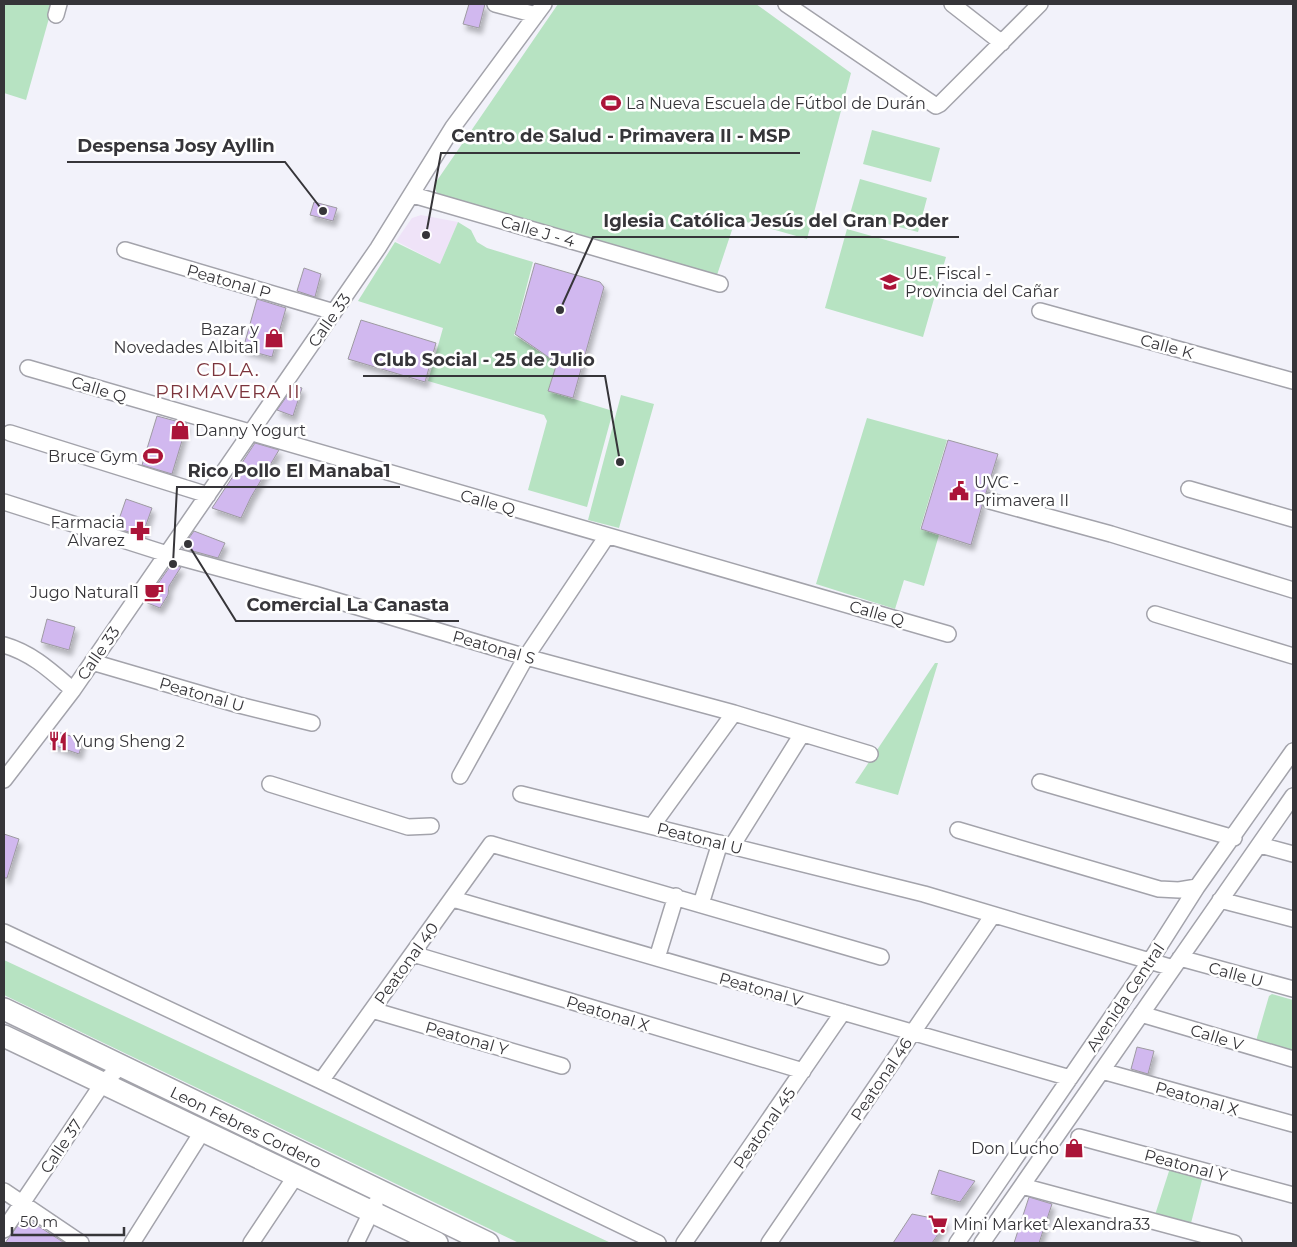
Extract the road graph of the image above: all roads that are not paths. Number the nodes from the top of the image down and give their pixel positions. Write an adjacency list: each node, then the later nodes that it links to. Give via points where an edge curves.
1 (495, 4): 5 (street)
2 (786, 4): 6 (street, via 933,106 940,104)
3 (952, 4): 6 (street)
4 (1040, 4): 6 (street)
5 (540, 10): 7 (street, Calle 33, via 453,127)
6 (1002, 43)
7 (413, 195): 9 (street, Calle J - 4); 11 (street, Calle 33)
8 (125, 250): 11 (street, Peatonal P)
9 (720, 284)
10 (1040, 311): 13 (street, Calle K)
11 (334, 312): 15 (street, Calle 33)
12 (28, 368): 15 (street, Calle Q)
13 (1292, 376)
14 (10, 433): 17 (street)
15 (250, 434): 17 (street, Calle 33); 21 (street, Calle Q)
16 (1189, 490): 20 (street)
17 (208, 495): 22 (street, Calle 33)
18 (990, 500): 23 (street)
19 (4, 502): 22 (street, Peatonal S)
20 (1293, 519)
21 (607, 536): 25 (street, Calle Q); 28 (street)
22 (166, 554): 28 (street, Peatonal S); 29 (street, Calle 33)
23 (1293, 590)
24 (1155, 614): 27 (street)
25 (948, 634)
26 (4, 646): 30 (street, via 17,649 40,662)
27 (1293, 656)
28 (526, 657): 31 (street, Peatonal S); 36 (street)
29 (92, 662): 30 (street, Calle 33); 32 (street, Peatonal U)
30 (73, 690): 37 (street, Calle 33)
31 (734, 713): 33 (street, Peatonal S); 43 (street)
32 (312, 723)
33 (802, 734): 35 (street, Peatonal S); 46 (street)
34 (1293, 751): 45 (street, Avenida Central)
35 (870, 754)
36 (460, 776)
37 (4, 780)
38 (1040, 782): 45 (street)
39 (270, 784): 42 (street, via 408,827)
40 (521, 794): 43 (street, Peatonal U)
41 (1293, 796): 47 (street, Avenida Central)
42 (431, 826)
43 (652, 826): 46 (street, Peatonal U)
44 (958, 830): 49 (street, via 1159,888)
45 (1234, 838): 49 (street, Avenida Central)
46 (726, 844): 53 (street); 54 (street, Peatonal U)
47 (1260, 845): 48 (street); 52 (street, Avenida Central)
48 (1293, 854)
49 (1197, 888): 60 (street, Avenida Central)
50 (676, 896): 51 (street, Peatonal 40, via 491,844); 53 (street); 59 (street)
51 (453, 899): 57 (street, Peatonal 40); 59 (street, Peatonal V)
52 (1220, 900): 55 (street); 61 (street, Avenida Central)
53 (701, 904): 58 (street)
54 (993, 915): 60 (street, Calle U); 67 (street, Peatonal 46)
55 (1293, 920)
56 (4, 932): 75 (street)
57 (413, 954): 64 (street, Peatonal 40); 72 (street, Peatonal X)
58 (881, 957)
59 (657, 958): 65 (street, Peatonal V)
60 (1150, 961): 61 (street, Calle U); 74 (street, Avenida Central)
61 (1176, 963): 62 (street, Calle U); 66 (street, Avenida Central)
62 (1293, 989)
63 (4, 1010): 70 (street, Leon Febres Cordero)
64 (372, 1010): 71 (street, Peatonal Y); 75 (street, Peatonal 40)
65 (843, 1012): 67 (street, Peatonal V); 72 (street, Peatonal 45)
66 (1141, 1014): 69 (street, Calle V); 73 (street, Avenida Central)
67 (913, 1032): 74 (street, Peatonal V); 97 (street, Peatonal 46)
68 (4, 1036): 76 (street, Leon Febres Cordero)
69 (1293, 1059)
70 (121, 1066): 76 (street, Calle 37); 83 (street, Leon Febres Cordero)
71 (562, 1066)
72 (803, 1071): 96 (street, Peatonal 45)
73 (1102, 1071): 77 (street, Peatonal X); 81 (street, Avenida Central)
74 (1070, 1078): 98 (street, Avenida Central)
75 (321, 1081): 95 (street)
76 (103, 1083): 78 (street, Leon Febres Cordero); 85 (street, Calle 37)
77 (1293, 1124)
78 (202, 1132): 80 (street, Leon Febres Cordero); 90 (street)
79 (1079, 1137): 84 (street, Peatonal Y)
80 (295, 1177): 86 (street, Leon Febres Cordero); 91 (street)
81 (1022, 1186): 88 (street, Avenida Central); 99 (street)
82 (4, 1191): 85 (street)
83 (380, 1192): 86 (street); 94 (street, Leon Febres Cordero)
84 (1293, 1195)
85 (22, 1204): 87 (street, Calle 37); 89 (street)
86 (371, 1212): 92 (street); 93 (street, Leon Febres Cordero)
87 (4, 1230)
88 (985, 1242)
89 (81, 1243)
90 (132, 1243)
91 (251, 1243)
92 (356, 1243)
93 (436, 1243)
94 (488, 1243)
95 (658, 1243)
96 (684, 1243)
97 (769, 1243)
98 (956, 1243)
99 (1234, 1243)

